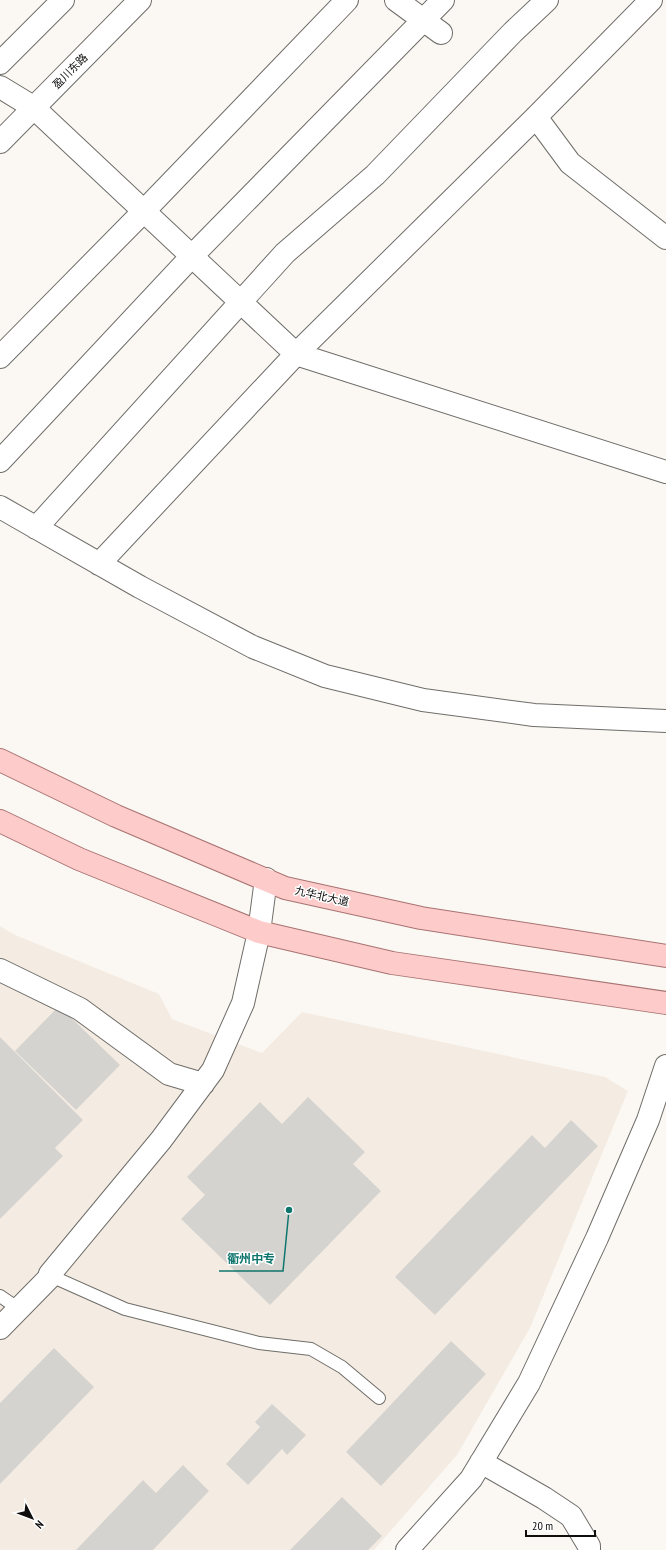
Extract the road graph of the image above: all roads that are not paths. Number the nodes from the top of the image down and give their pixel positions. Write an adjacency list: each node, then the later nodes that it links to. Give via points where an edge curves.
1 (62, 0): 10 (street)
2 (140, 0): 12 (street, 盈川东路)
3 (347, 0): 15 (street)
4 (396, 0): 8 (street)
5 (443, 0): 8 (street)
6 (547, 0): 18 (street, via 375,175 285,253)
7 (651, 0): 13 (street)
8 (423, 20): 9 (street); 17 (street)
9 (441, 33)
10 (0, 63)
11 (0, 87): 12 (street)
12 (33, 107): 14 (street, 盈川东路); 15 (street)
13 (536, 117): 16 (street, via 570,163); 19 (street)
14 (0, 142)
15 (144, 211): 17 (street); 20 (street)
16 (666, 238)
17 (192, 256): 18 (street); 21 (street)
18 (241, 303): 19 (street); 24 (street)
19 (296, 354): 22 (street); 25 (street)
20 (0, 357)
21 (0, 461)
22 (666, 472)
23 (0, 507): 24 (street)
24 (36, 528): 25 (street)
25 (99, 564): 26 (street, via 253,647 325,676 430,701 534,715)
26 (666, 721)
27 (0, 760): 29 (main road, 九华北大道, via 116,816)
28 (0, 821): 30 (main road, via 79,859)
29 (266, 880): 30 (street); 31 (main road, 九华北大道, via 285,888 421,918)
30 (259, 932): 33 (main road, via 392,963); 35 (street, via 243,1003 213,1070)
31 (666, 956)
32 (0, 970): 35 (street, via 80,1009 169,1074)
33 (666, 1003)
34 (666, 1066): 41 (street, via 645,1127 597,1238 529,1383)
35 (203, 1084): 36 (street, via 161,1140 50,1274)
36 (51, 1276): 38 (street); 40 (lane, via 125,1310 259,1343 310,1350 342,1367)
37 (0, 1296): 38 (lane)
38 (19, 1309): 39 (street)
39 (0, 1328)
40 (379, 1398)
41 (481, 1462): 42 (street, via 471,1479); 43 (street, via 571,1516)
42 (407, 1550)
43 (589, 1550)

